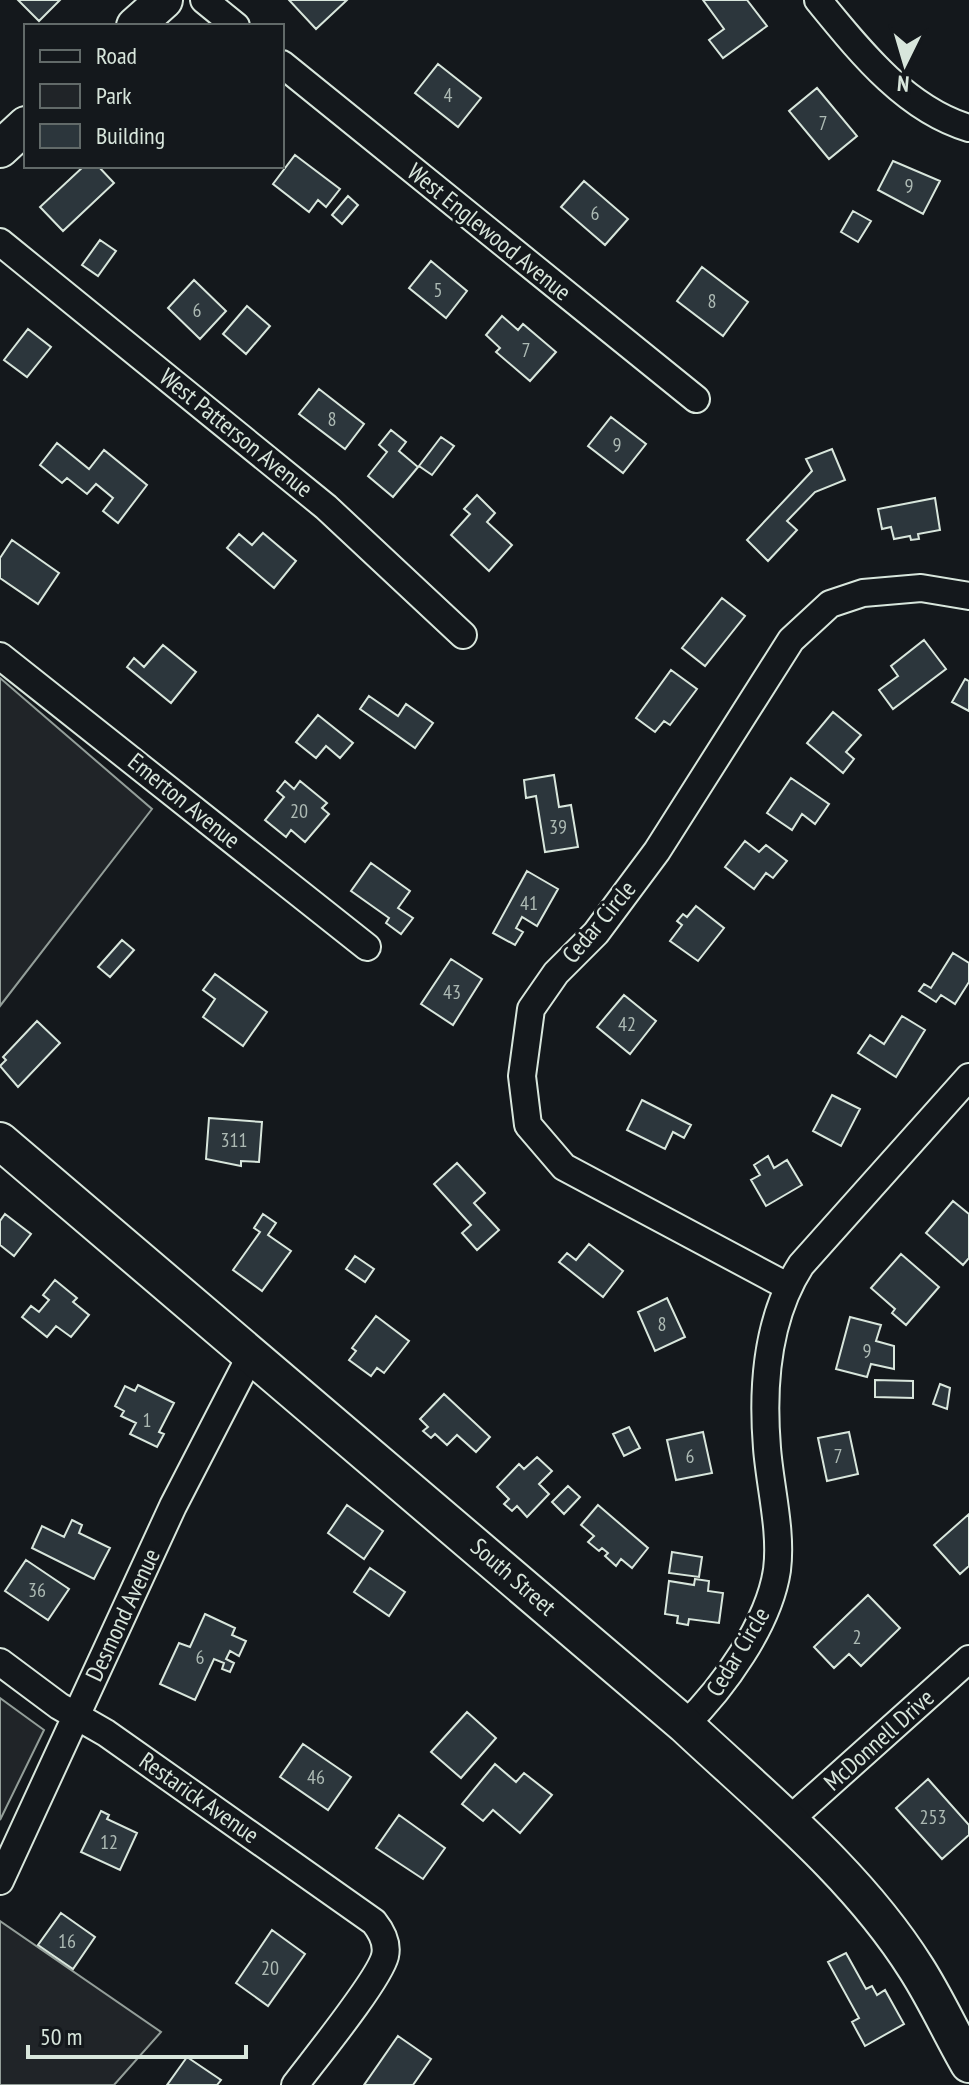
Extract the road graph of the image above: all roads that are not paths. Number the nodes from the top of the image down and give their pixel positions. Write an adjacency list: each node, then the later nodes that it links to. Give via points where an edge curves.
1 (164, 0): 4 (main road)
2 (204, 0): 5 (street)
3 (818, 0): 8 (street, via 880,71 934,114)
4 (137, 24)
5 (234, 24)
6 (284, 66): 11 (street, West Englewood Avenue)
7 (24, 127): 9 (main road)
8 (969, 128)
9 (0, 149)
10 (0, 242): 13 (street, West Patterson Avenue, via 326,507)
11 (696, 399)
12 (969, 596): 18 (street, Cedar Circle, via 921,588 863,593 830,604 791,640 657,851 531,1009 522,1076 528,1125 564,1167)
13 (463, 635)
14 (0, 656): 15 (street, Emerton Avenue)
15 (367, 947)
16 (969, 1077): 18 (street, Cedar Circle)
17 (0, 1141): 19 (main road, South Street)
18 (787, 1286): 23 (street, Cedar Circle, via 767,1364 767,1447 777,1569 767,1606 716,1694)
19 (252, 1353): 22 (street, Desmond Avenue, via 173,1506); 23 (main road, South Street)
20 (969, 1659): 24 (street, McDonnell Drive)
21 (0, 1662): 22 (street, Restarick Avenue)
22 (76, 1716): 25 (street, Desmond Avenue); 27 (street, Restarick Avenue, via 374,1922 386,1946 379,1970)
23 (685, 1725): 24 (main road, South Street)
24 (788, 1821): 26 (main road, South Street, via 866,1901 916,1967)
25 (0, 1881)
26 (969, 2064)
27 (295, 2085)

